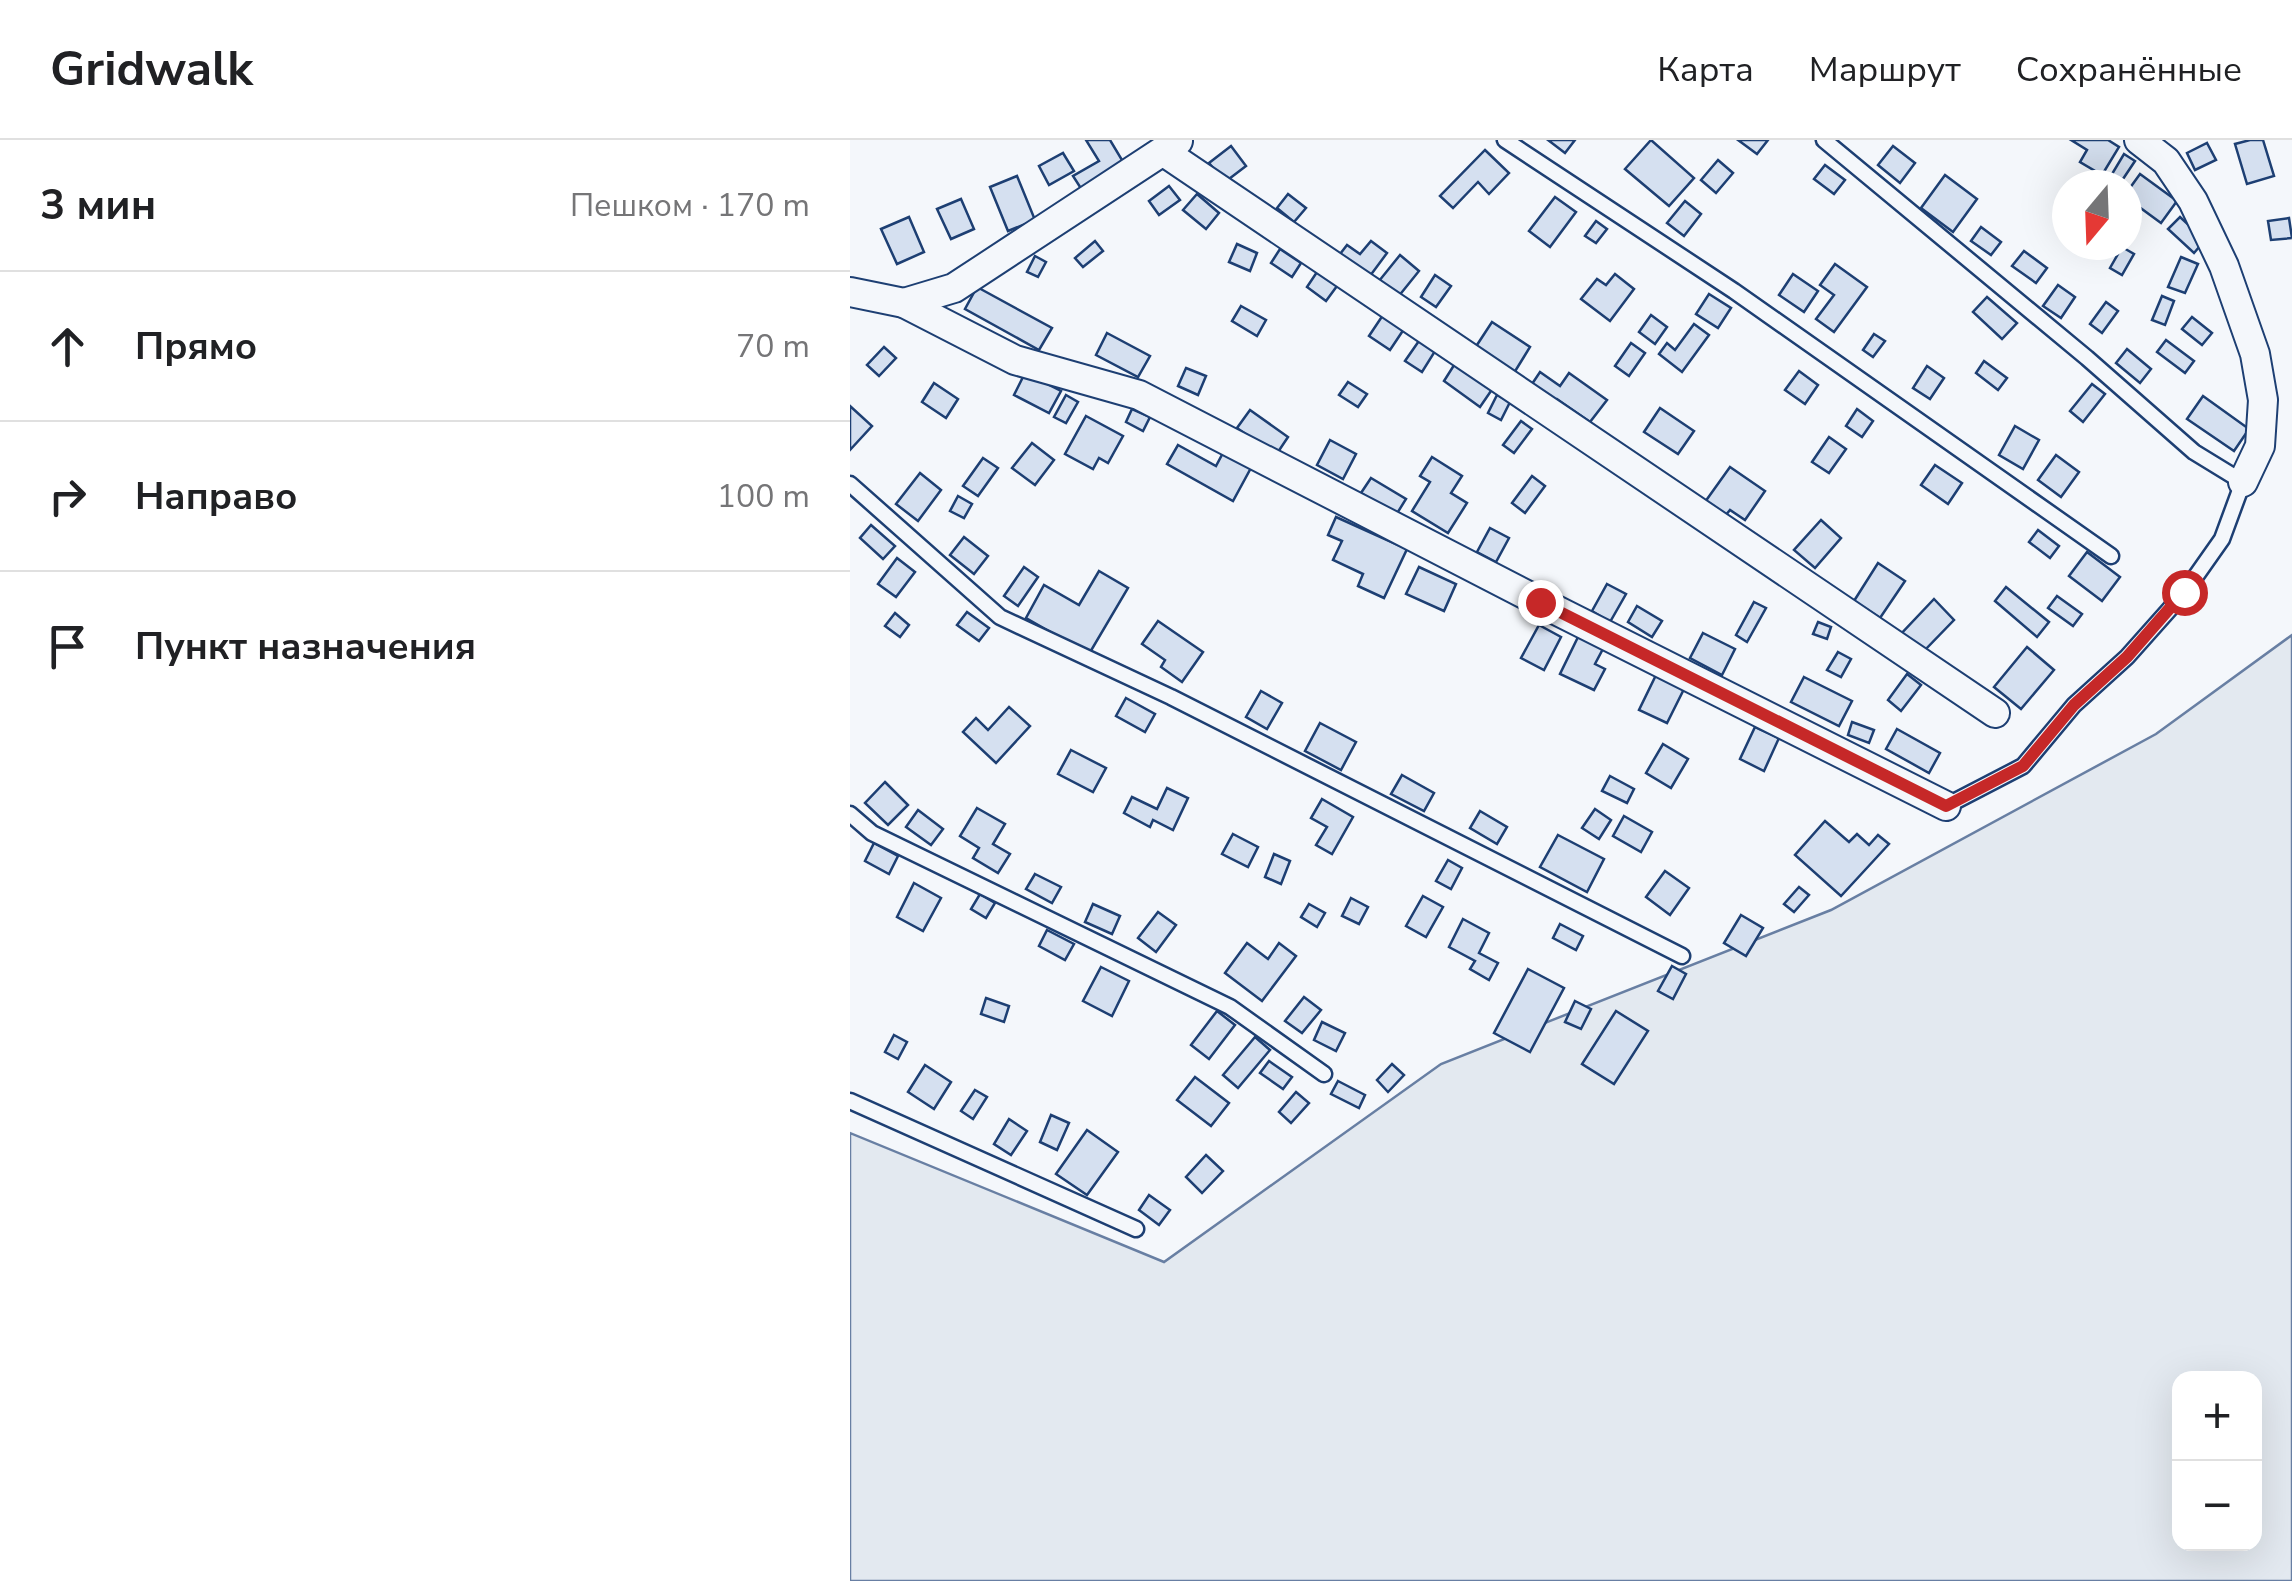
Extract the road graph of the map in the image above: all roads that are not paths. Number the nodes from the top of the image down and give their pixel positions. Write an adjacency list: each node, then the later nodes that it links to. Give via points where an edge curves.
1 (1505, 140): 9 (lane, via 1734,291)
2 (1824, 140): 7 (lane, via 2194,452)
3 (2147, 141): 7 (street, via 2192,201 2256,354 2260,446)
4 (1172, 146): 6 (street, via 954,288); 10 (street)
5 (850, 292): 6 (street)
6 (904, 302): 11 (street, via 1015,360 1139,395)
7 (2243, 482): 11 (lane, via 2222,539 2127,657 2074,705 2023,766)
8 (850, 484): 13 (lane, via 1000,617)
9 (2111, 556)
10 (1995, 712)
11 (1946, 806)
12 (850, 814): 14 (lane, via 872,833 1230,1007)
13 (1682, 956)
14 (1324, 1074)
15 (850, 1100): 16 (lane)
16 (1136, 1229)

